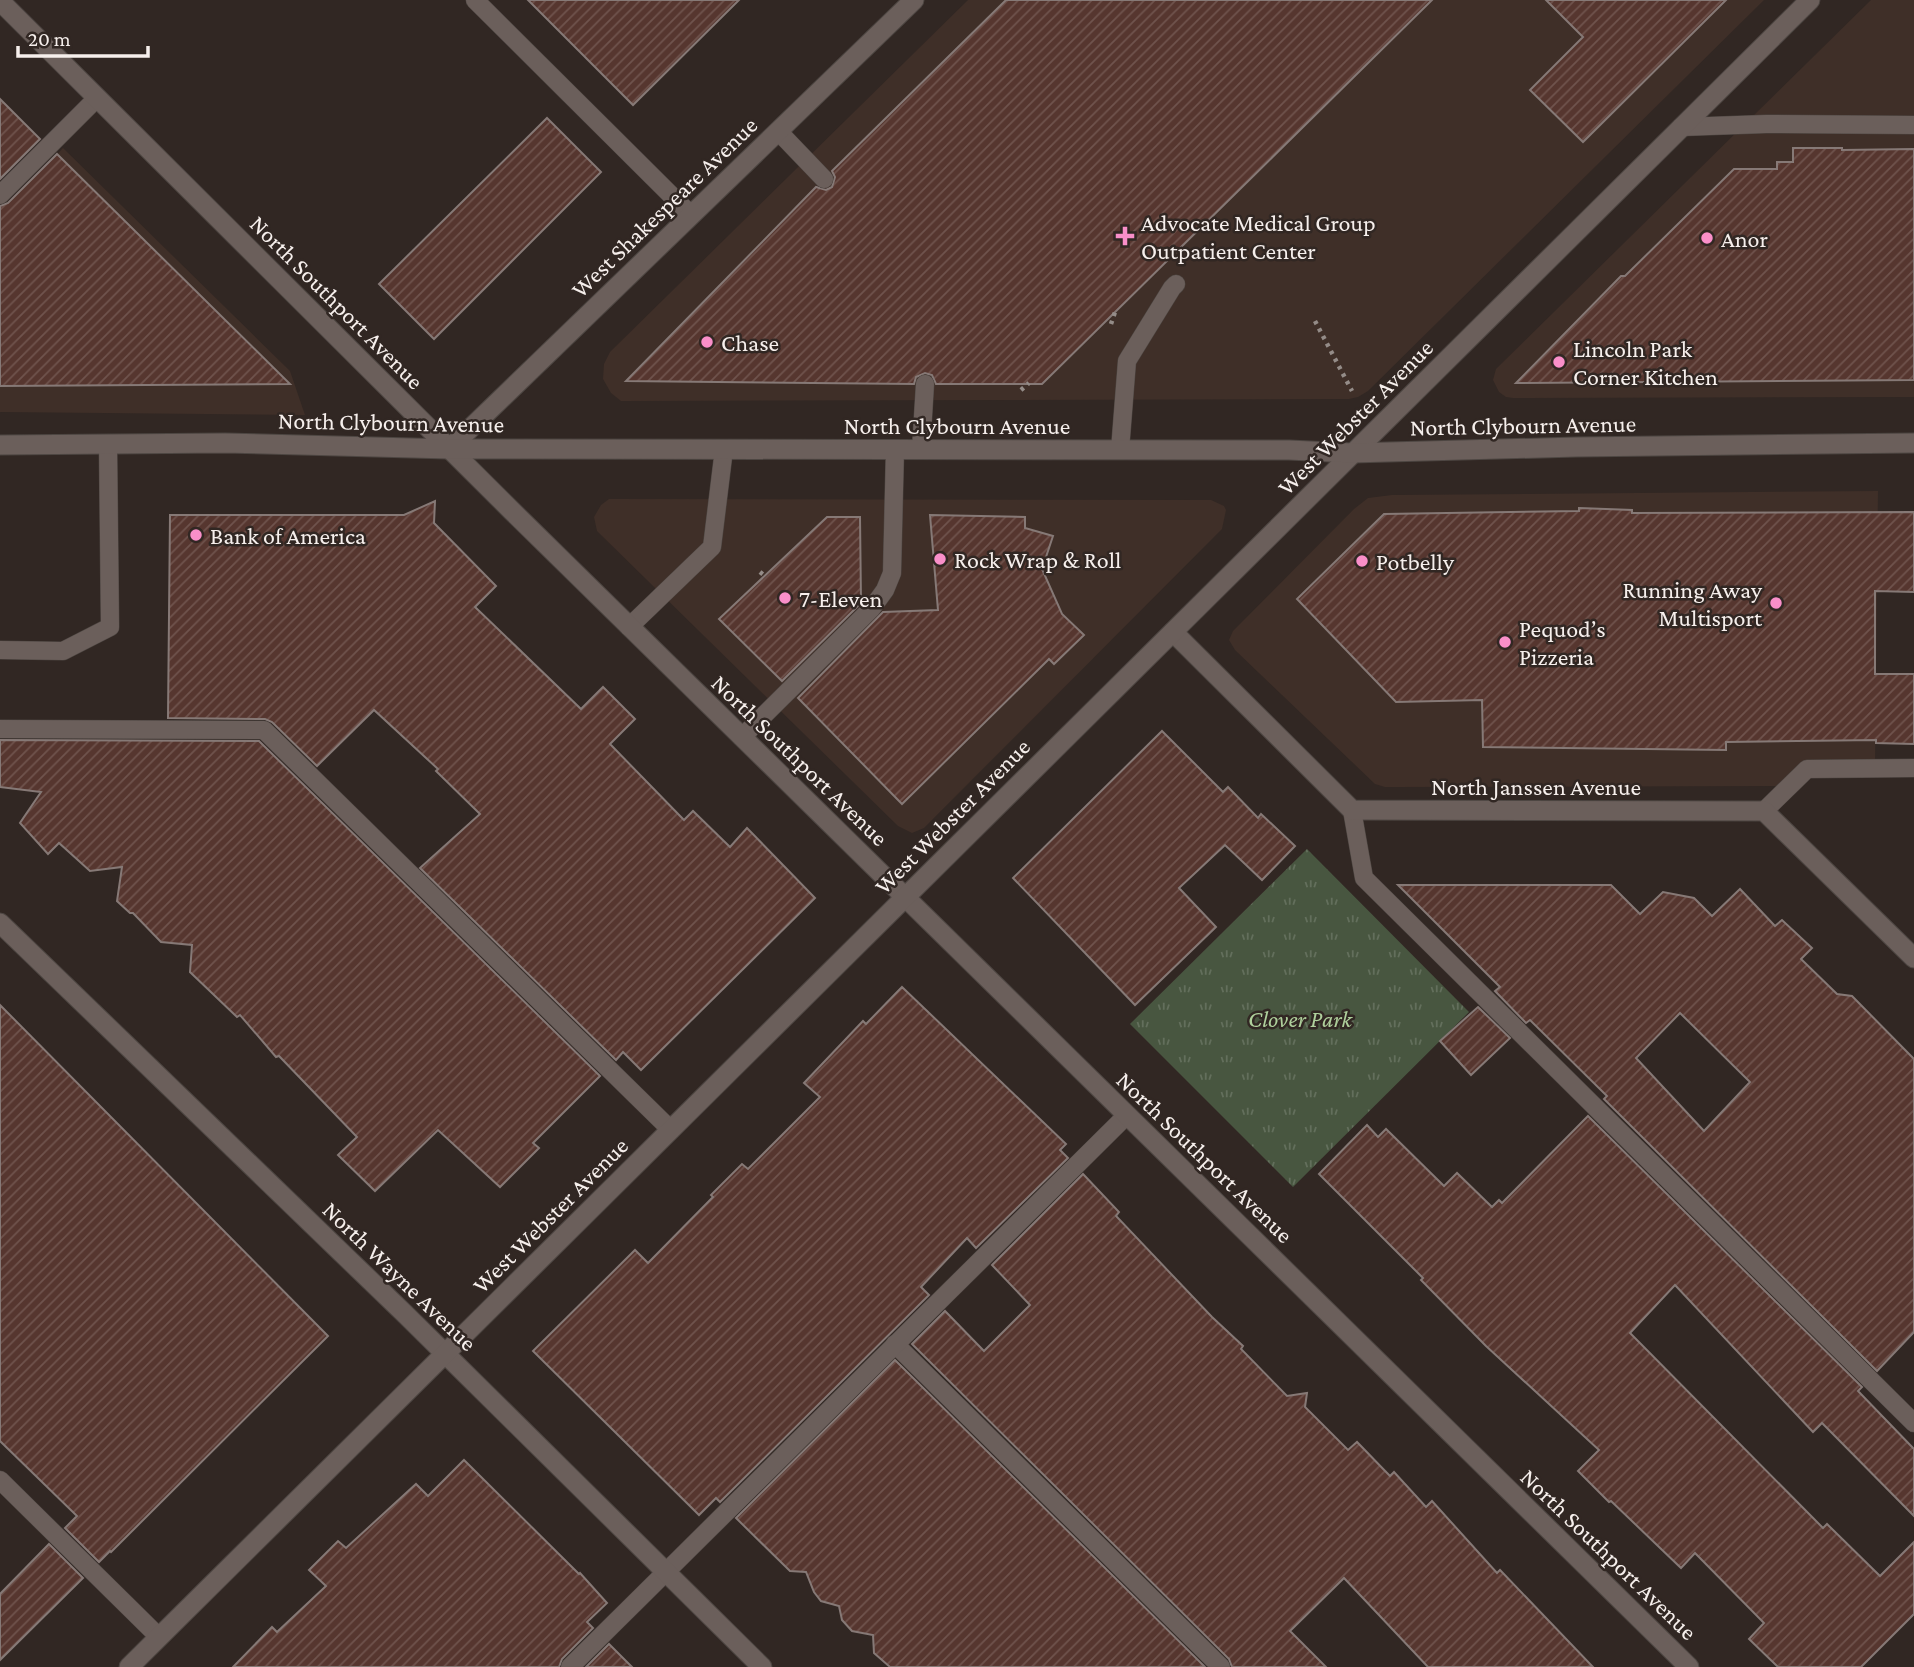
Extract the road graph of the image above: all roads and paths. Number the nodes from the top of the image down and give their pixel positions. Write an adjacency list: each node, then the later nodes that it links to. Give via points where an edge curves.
1 (475, 0): 11 (lane)
2 (914, 0): 8 (street, West Shakespeare Avenue)
3 (1810, 0): 7 (street, West Webster Avenue)
4 (11, 4): 5 (street, North Southport Avenue)
5 (97, 98): 10 (lane); 21 (street, North Southport Avenue)
6 (1914, 125): 7 (lane)
7 (1681, 127): 26 (street, West Webster Avenue)
8 (778, 131): 9 (lane); 11 (street, West Shakespeare Avenue)
9 (824, 178)
10 (0, 195)
11 (691, 215): 21 (street, West Shakespeare Avenue)
12 (1176, 284): 25 (lane, via 1127,361)
13 (1315, 321): 17 (path)
14 (1029, 383): 16 (path)
15 (925, 384): 24 (lane)
16 (1021, 390)
17 (1352, 391)
18 (1914, 443): 26 (street, North Clybourn Avenue)
19 (0, 444): 20 (street, North Clybourn Avenue)
20 (108, 444): 21 (street, North Clybourn Avenue); 29 (lane, via 110,627 63,652)
21 (449, 449): 22 (street, North Clybourn Avenue); 27 (street, North Southport Avenue)
22 (724, 449): 23 (street, North Clybourn Avenue); 27 (lane, via 712,547)
23 (895, 449): 24 (street, North Clybourn Avenue); 31 (lane, via 892,573 885,590)
24 (921, 449): 25 (street, North Clybourn Avenue)
25 (1120, 450): 26 (street, North Clybourn Avenue)
26 (1352, 453): 28 (street, West Webster Avenue)
27 (629, 627): 31 (street, North Southport Avenue)
28 (1173, 632): 33 (street); 35 (street, West Webster Avenue)
29 (0, 650)
30 (0, 730): 39 (lane, via 264,730)
31 (742, 737): 35 (street, North Southport Avenue)
32 (1914, 768): 34 (lane, via 1807,769)
33 (1352, 810): 34 (street, North Janssen Avenue); 42 (lane, via 1364,878)
34 (1764, 811): 37 (street)
35 (905, 897): 38 (street, North Southport Avenue); 39 (street, West Webster Avenue)
36 (0, 923): 41 (street, North Wayne Avenue)
37 (1914, 958)
38 (1127, 1115): 40 (lane); 50 (street, North Southport Avenue)
39 (671, 1130): 41 (street, West Webster Avenue)
40 (895, 1345): 44 (lane); 49 (lane)
41 (446, 1354): 44 (street, North Wayne Avenue); 45 (street, West Webster Avenue)
42 (1914, 1423)
43 (0, 1480): 45 (lane)
44 (666, 1572): 47 (lane); 48 (street, North Wayne Avenue)
45 (159, 1637): 46 (street, West Webster Avenue)
46 (129, 1667)
47 (570, 1667)
48 (762, 1667)
49 (1221, 1667)
50 (1689, 1667)

